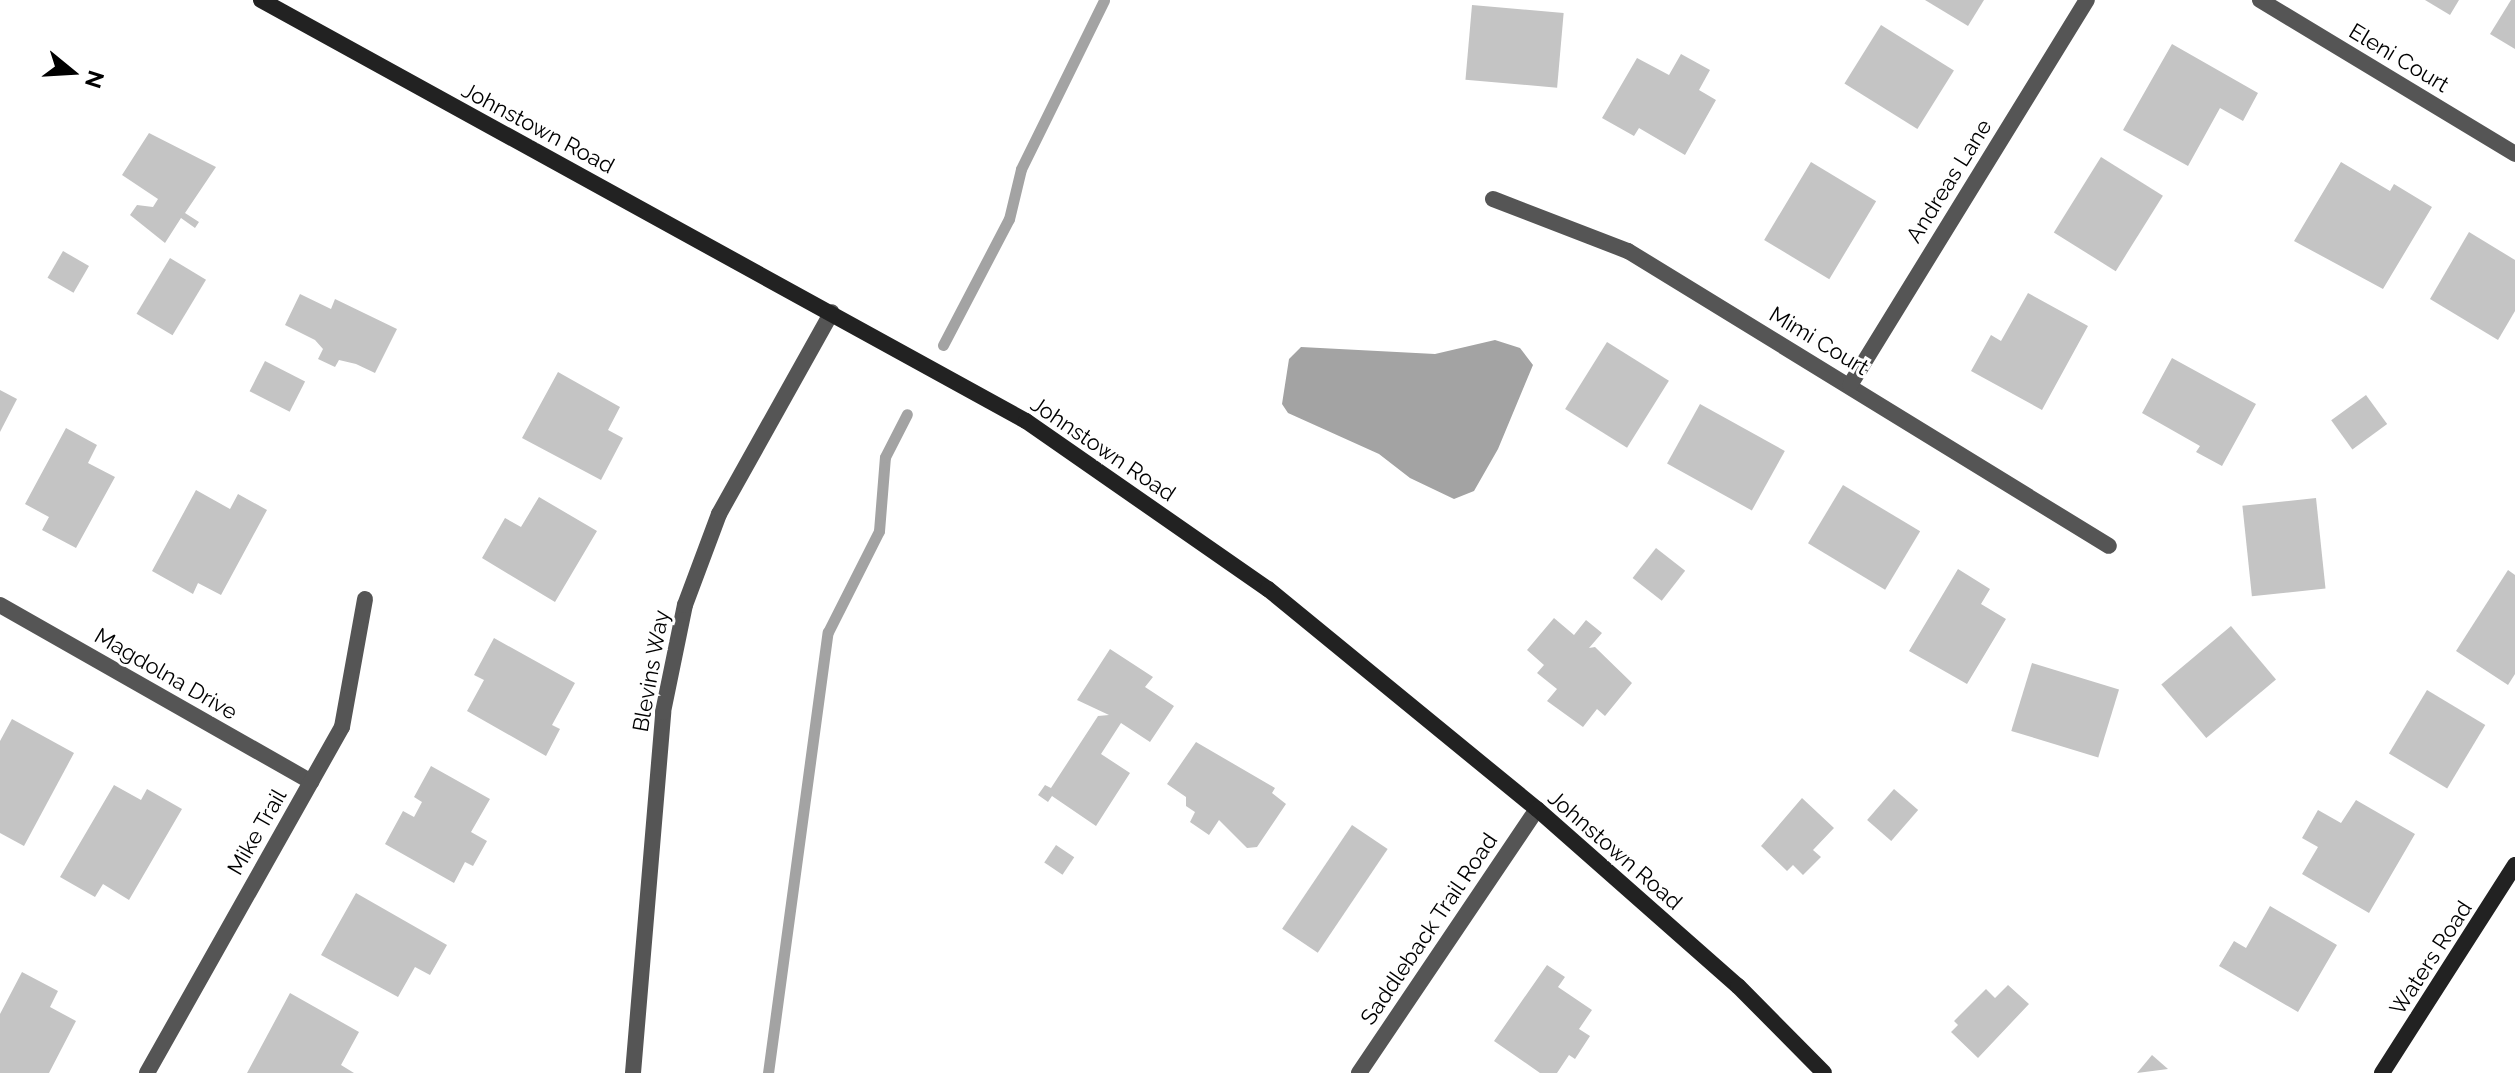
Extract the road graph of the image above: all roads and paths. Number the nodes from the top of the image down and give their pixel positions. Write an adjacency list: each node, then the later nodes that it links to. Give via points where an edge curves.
1 (261, 0): 6 (main road, Johnstown Road)
2 (2087, 0): 7 (street, Andreas Lane)
3 (2260, 0): 4 (street, Eleni Court)
4 (2515, 154)
5 (1493, 199): 7 (street, Mimi Court, via 1628,251)
6 (832, 312): 12 (main road, Johnstown Road, via 1026,421 1268,589); 15 (street, Blevins Way, via 719,514 681,620 663,712)
7 (1850, 385): 8 (street, Mimi Court)
8 (2109, 546)
9 (365, 599): 11 (street, Mike Trail, via 349,706)
10 (0, 605): 11 (street, Magdolna Drive)
11 (311, 782): 14 (street, Mike Trail)
12 (1537, 809): 16 (street, Saddleback Trail Road); 17 (main road, Johnstown Road, via 1738,986)
13 (2515, 865): 18 (main road, Waters Road)
14 (147, 1073)
15 (633, 1073)
16 (1359, 1073)
17 (1824, 1073)
18 (2382, 1073)

